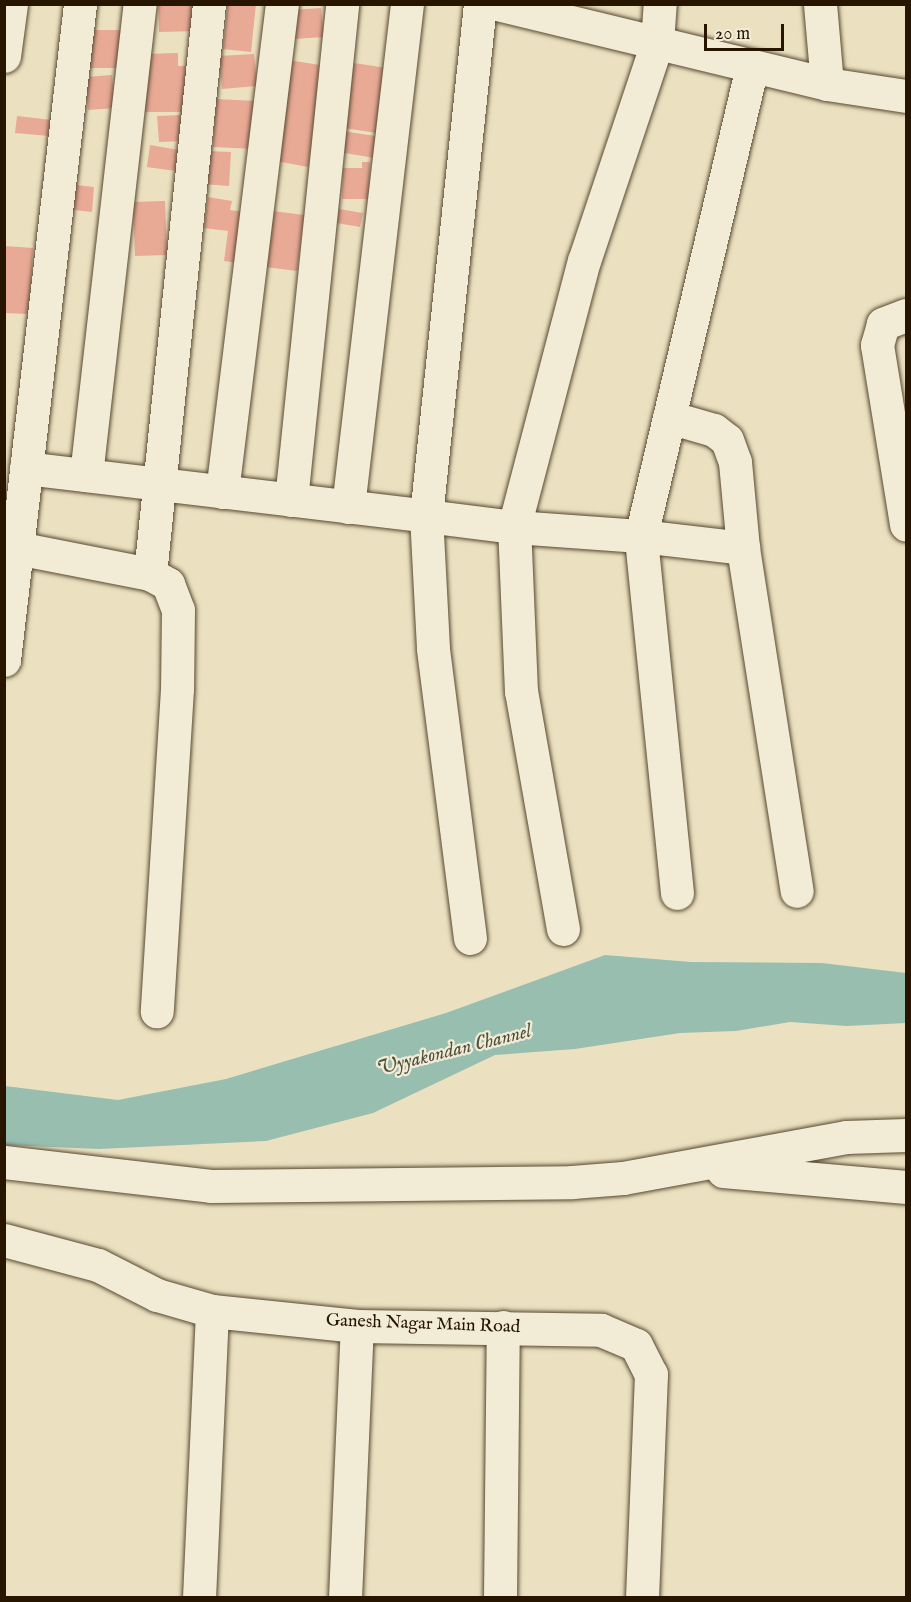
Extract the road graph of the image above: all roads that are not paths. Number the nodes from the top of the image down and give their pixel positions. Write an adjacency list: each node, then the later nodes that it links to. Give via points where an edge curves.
1 (11, 4): 13 (street)
2 (80, 4): 20 (street)
3 (140, 4): 19 (street)
4 (209, 4): 21 (street)
5 (282, 4): 22 (street)
6 (342, 4): 23 (street)
7 (407, 4): 24 (street)
8 (480, 4): 25 (street)
9 (497, 4): 12 (street)
10 (660, 4): 12 (street)
11 (820, 4): 15 (street)
12 (657, 43): 14 (street); 27 (street, via 584,261)
13 (4, 56)
14 (752, 66): 15 (street); 18 (street)
15 (827, 84): 16 (street)
16 (906, 96)
17 (906, 315): 26 (street, via 883,324 877,345)
18 (669, 417): 28 (street); 30 (street, via 714,430 727,440 735,462)
19 (86, 475): 20 (street); 21 (street)
20 (18, 483): 29 (street)
21 (157, 484): 22 (street); 31 (street)
22 (222, 492): 23 (street)
23 (291, 500): 24 (street)
24 (348, 507): 25 (street)
25 (426, 516): 27 (street); 36 (street, via 432,648)
26 (906, 525)
27 (514, 527): 28 (street); 35 (street, via 521,692)
28 (640, 536): 30 (street); 34 (street)
29 (17, 548): 31 (street); 32 (street)
30 (743, 548): 33 (street)
31 (150, 574): 37 (street, via 168,584 178,610 177,689)
32 (4, 660)
33 (797, 891)
34 (677, 893)
35 (562, 929)
36 (470, 938)
37 (157, 1011)
38 (906, 1135): 40 (street, via 846,1137)
39 (4, 1162): 40 (street, via 211,1186 572,1182 623,1178)
40 (679, 1167): 41 (street)
41 (906, 1187)
42 (4, 1240): 43 (street, Ganesh Nagar Main Road, via 98,1265 157,1295)
43 (212, 1311): 44 (street, Ganesh Nagar Main Road); 46 (street)
44 (357, 1326): 45 (street, Ganesh Nagar Main Road); 47 (street)
45 (503, 1327): 48 (street); 49 (street, Ganesh Nagar Main Road, via 601,1330 636,1345 651,1374)
46 (199, 1598)
47 (345, 1598)
48 (500, 1598)
49 (642, 1598)

